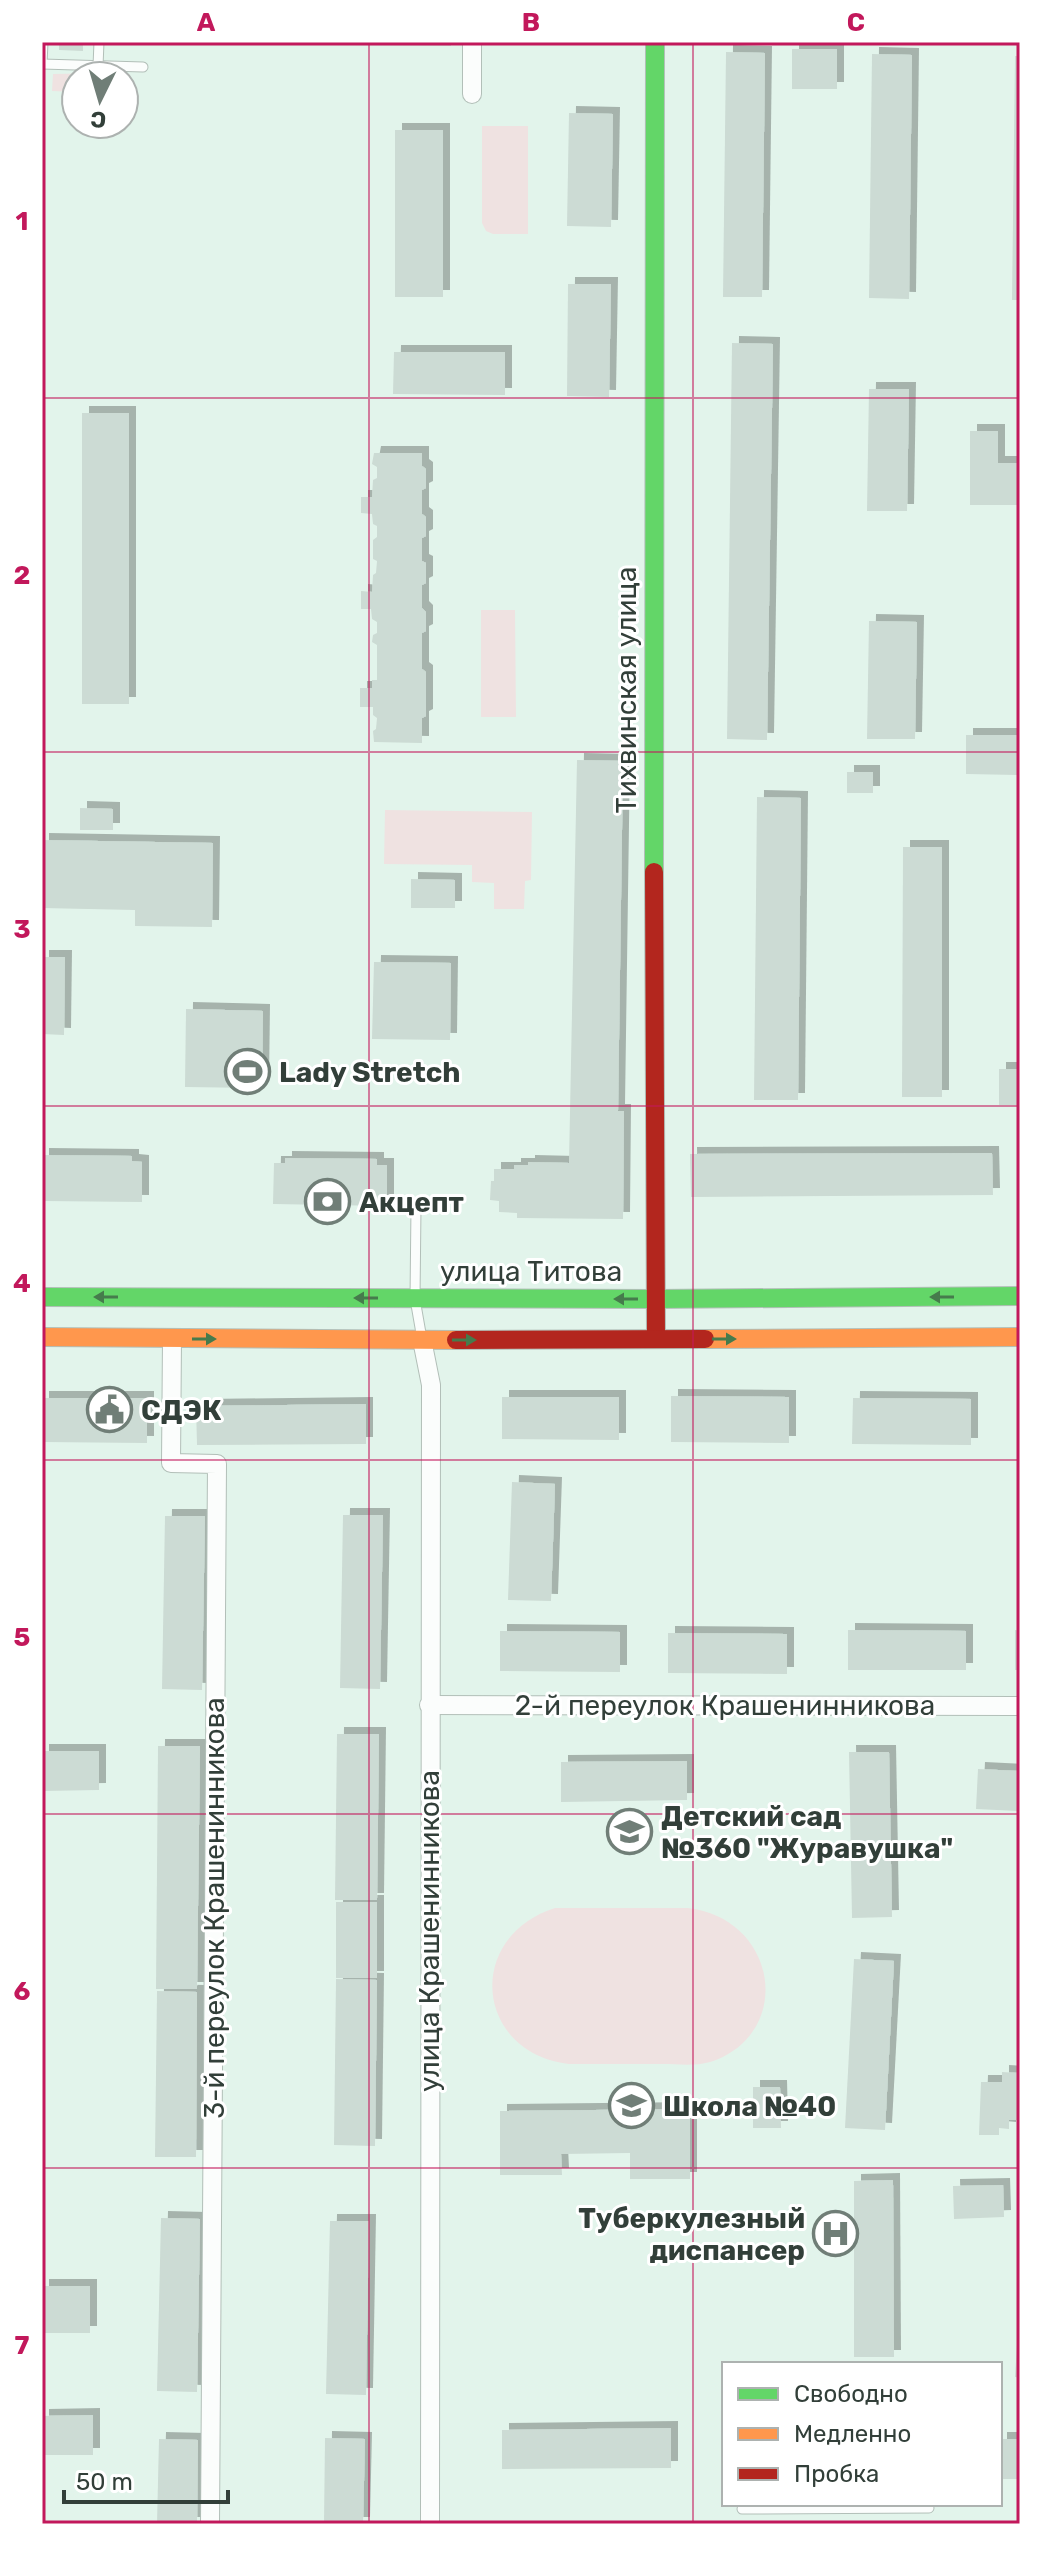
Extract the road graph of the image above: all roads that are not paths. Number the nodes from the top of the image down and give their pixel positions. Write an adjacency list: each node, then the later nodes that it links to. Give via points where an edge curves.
1 (43, 42): 4 (lane)
2 (472, 42): 7 (street)
3 (655, 42): 12 (main road, Тихвинская улица)
4 (42, 64)
5 (140, 67): 6 (lane)
6 (143, 67)
7 (472, 94)
8 (416, 1207): 11 (lane)
9 (1020, 1296): 12 (main road, улица Титова, one-way to 12)
10 (42, 1297): 11 (main road, улица Титова, one-way to 10)
11 (415, 1299): 12 (main road, улица Титова, one-way to 11); 17 (lane)
12 (656, 1299): 16 (main road, Тихвинская улица)
13 (42, 1337): 15 (main road)
14 (1020, 1337): 16 (main road, one-way to 14)
15 (172, 1339): 17 (main road, one-way to 17); 22 (street, 3-й переулок Крашенинникова, via 171,1463 217,1464)
16 (656, 1339): 17 (main road, one-way to 16)
17 (422, 1340): 18 (street, улица Крашенинникова, via 431,1385)
18 (429, 1705): 19 (street, 2-й переулок Крашенинникова); 23 (street, улица Крашенинникова)
19 (1020, 1706)
20 (929, 2508): 21 (lane)
21 (742, 2509)
22 (210, 2524)
23 (430, 2524)

